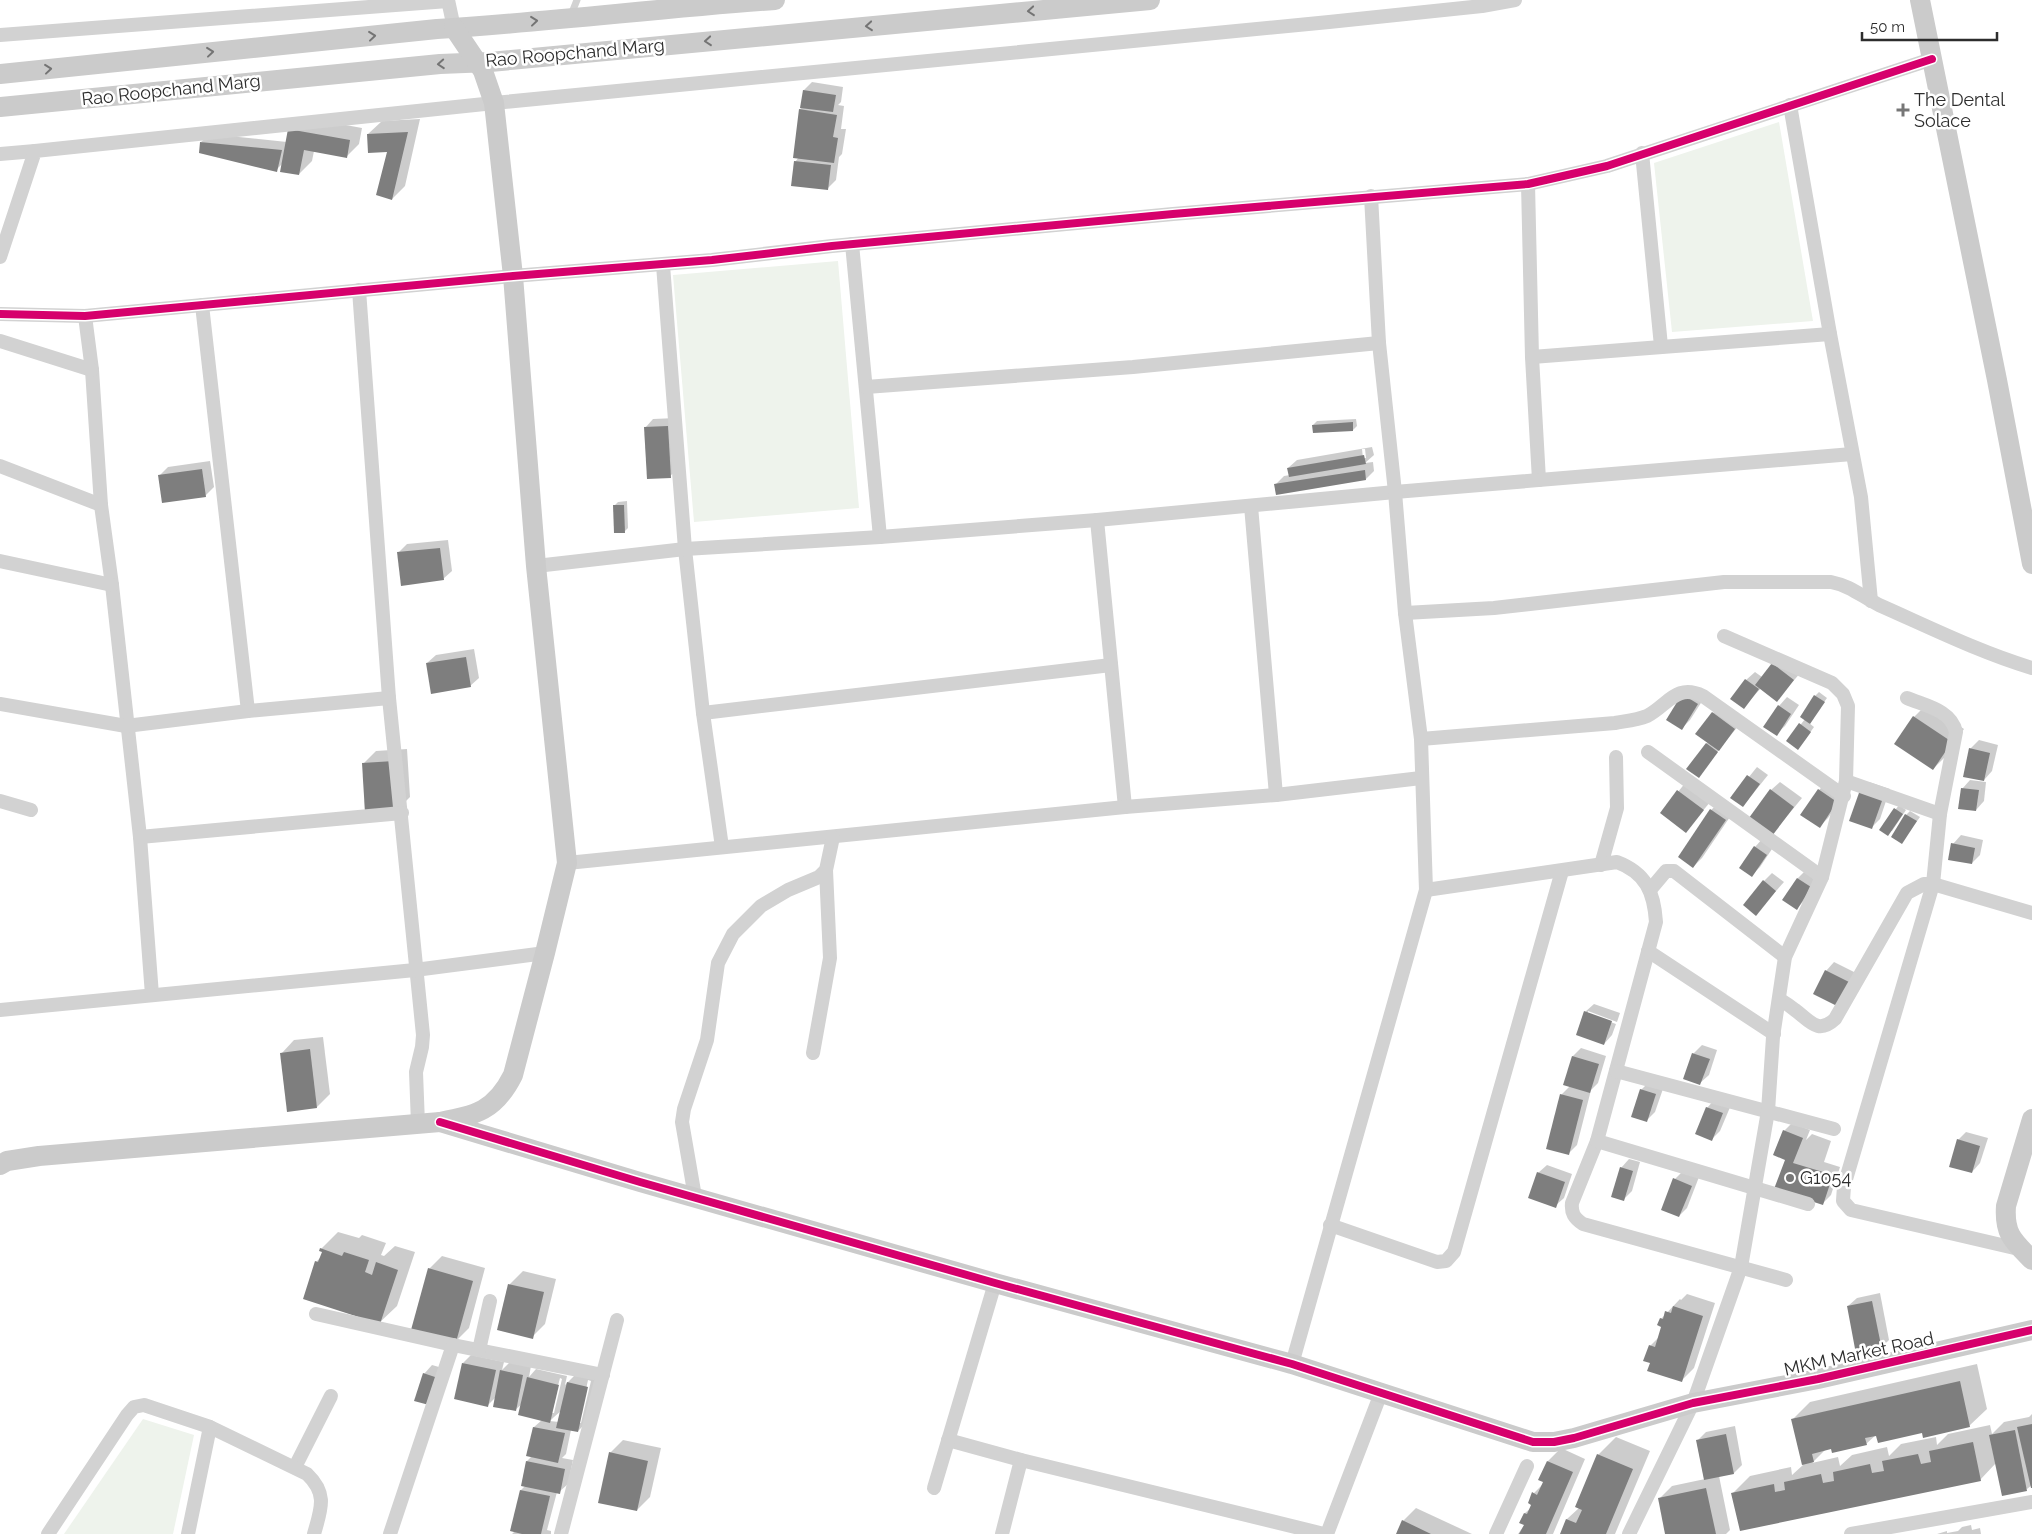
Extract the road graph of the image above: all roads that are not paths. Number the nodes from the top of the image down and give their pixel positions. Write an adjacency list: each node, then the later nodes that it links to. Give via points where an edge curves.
1 (448, 0): 8 (street); 9 (street)
2 (774, 0): 6 (street, Rao Roopchand Marg)
3 (1150, 0): 11 (street, Rao Roopchand Marg, one-way to 11)
4 (1515, 0): 13 (street, via 1319,23)
5 (1920, 0): 10 (street)
6 (659, 4): 7 (street, Rao Roopchand Marg)
7 (574, 9): 8 (street, Rao Roopchand Marg, one-way to 7)
8 (454, 28): 11 (street); 12 (street, Rao Roopchand Marg, one-way to 8)
9 (0, 35)
10 (1932, 59): 14 (street); 45 (street)
11 (477, 62): 13 (street); 15 (street, Rao Roopchand Marg, one-way to 15)
12 (0, 74)
13 (494, 102): 16 (street); 24 (street)
14 (1790, 105): 17 (street); 29 (street)
15 (0, 107)
16 (35, 151): 18 (street); 22 (street)
17 (1642, 153): 19 (street, via 1607,166); 32 (street)
18 (0, 154)
19 (1528, 184): 20 (street); 33 (street)
20 (1371, 196): 21 (street); 31 (street)
21 (852, 244): 23 (street); 35 (street)
22 (0, 257)
23 (663, 264): 24 (street); 44 (street)
24 (513, 276): 25 (street); 47 (street)
25 (359, 290): 26 (street); 54 (street)
26 (202, 305): 28 (street); 57 (street)
27 (0, 314): 28 (street)
28 (85, 316): 34 (street)
29 (1830, 334): 32 (street); 36 (street)
30 (0, 341): 34 (street)
31 (1379, 343): 35 (street, via 1133,367); 39 (street)
32 (1661, 346): 33 (street)
33 (1532, 357): 38 (street)
34 (92, 370): 40 (street)
35 (866, 387): 43 (street)
36 (1852, 454): 38 (street); 49 (street, via 1861,497)
37 (0, 466): 40 (street)
38 (1539, 480): 39 (street)
39 (1395, 492): 41 (street); 50 (street)
40 (100, 505): 48 (street)
41 (1251, 506): 42 (street); 65 (street)
42 (1097, 520): 43 (street); 52 (street)
43 (880, 537): 44 (street)
44 (686, 549): 47 (street); 58 (street)
45 (2031, 555)
46 (0, 562): 48 (street)
47 (536, 566): 75 (street)
48 (112, 586): 59 (street)
49 (1872, 601): 50 (street, via 1846,585 1831,582 1724,582 1494,608); 53 (street, via 1998,658)
50 (1405, 613): 60 (street)
51 (1724, 636): 64 (street, via 1832,683 1843,694 1848,706)
52 (1111, 665): 58 (street); 68 (street)
53 (2032, 668)
54 (389, 698): 57 (street); 70 (street)
55 (1907, 698): 71 (street, via 1947,715 1954,724 1956,732)
56 (0, 704): 59 (street)
57 (248, 711): 59 (street)
58 (703, 713): 74 (street)
59 (126, 726): 72 (street)
60 (1421, 739): 63 (street); 66 (street, via 1616,723 1647,716 1678,693 1693,692)
61 (1648, 752): 79 (street)
62 (1616, 757): 76 (street, via 1617,808)
63 (1422, 778): 65 (street); 81 (street)
64 (1846, 780): 66 (street); 71 (street)
65 (1276, 795): 68 (street)
66 (1844, 796): 79 (street)
67 (0, 801): 69 (street)
68 (1125, 807): 73 (street)
69 (32, 810)
70 (402, 813): 72 (street); 87 (street)
71 (1940, 814): 80 (street)
72 (140, 837): 88 (street)
73 (833, 837): 74 (street); 77 (street)
74 (722, 847): 75 (street)
75 (567, 863): 85 (street)
76 (1601, 865): 78 (street); 82 (street, via 1617,862 1630,867)
77 (826, 870): 92 (street, via 830,958); 102 (street, via 819,878 788,890 761,906 733,934 718,963 707,1040 682,1122)
78 (1562, 871): 81 (street); 104 (street, via 1454,1252 1446,1261 1437,1262)
79 (1822, 877): 86 (street)
80 (1934, 884): 83 (street); 89 (street, via 1924,884 1907,892 1829,1025 1819,1027); 105 (street, via 1844,1186 1843,1201 1851,1210)
81 (1426, 890): 104 (street)
82 (1650, 890): 84 (street, via 1656,922); 86 (street, via 1666,871 1674,871)
83 (2032, 913)
84 (1648, 951): 91 (street); 93 (street)
85 (546, 954): 87 (street); 96 (street, via 512,1075 504,1092 480,1112)
86 (1785, 957): 89 (street)
87 (415, 970): 88 (street); 97 (street, via 422,1035 416,1072)
88 (152, 995): 90 (street)
89 (1779, 999): 91 (street)
90 (0, 1007)
91 (1774, 1034): 94 (street)
92 (813, 1053)
93 (1616, 1071): 94 (street); 99 (street)
94 (1768, 1111): 98 (street); 101 (street)
95 (2032, 1119): 105 (street, via 2006,1206 2005,1221 2008,1232)
96 (440, 1122): 97 (street); 102 (street, MKM Market Road)
97 (418, 1124): 100 (street, via 39,1156)
98 (1834, 1129)
99 (1597, 1140): 101 (street); 106 (street, via 1572,1203 1575,1219 1583,1224)
100 (0, 1164)
101 (1756, 1188): 103 (street); 106 (street)
102 (695, 1197): 108 (street, MKM Market Road)
103 (1808, 1204)
104 (1330, 1225): 115 (street)
105 (2027, 1255)
106 (1741, 1268): 107 (street); 119 (street)
107 (1786, 1280)
108 (995, 1283): 115 (street, MKM Market Road); 121 (street)
109 (490, 1301): 114 (street)
110 (316, 1314): 113 (street)
111 (617, 1320): 116 (street)
112 (2032, 1330): 119 (street, MKM Market Road, via 1818,1379)
113 (453, 1345): 114 (street); 130 (street)
114 (479, 1350): 116 (street)
115 (1292, 1364): 117 (street, MKM Market Road)
116 (603, 1375): 131 (street)
117 (1381, 1393): 119 (street, MKM Market Road, via 1544,1443 1574,1438); 133 (street)
118 (331, 1396): 124 (street)
119 (1693, 1403): 135 (street)
120 (210, 1427): 124 (street); 127 (street, via 144,1405 134,1407); 128 (street)
121 (948, 1440): 122 (street); 125 (street)
122 (1021, 1460): 132 (street); 133 (street)
123 (1527, 1466): 134 (street)
124 (295, 1467): 129 (street, via 316,1482 322,1497)
125 (934, 1488)
126 (2032, 1502): 136 (street)
127 (48, 1534)
128 (188, 1534)
129 (314, 1534)
130 (390, 1534)
131 (561, 1534)
132 (1002, 1534)
133 (1325, 1534)
134 (1496, 1534)
135 (1629, 1534)
136 (1851, 1534)

